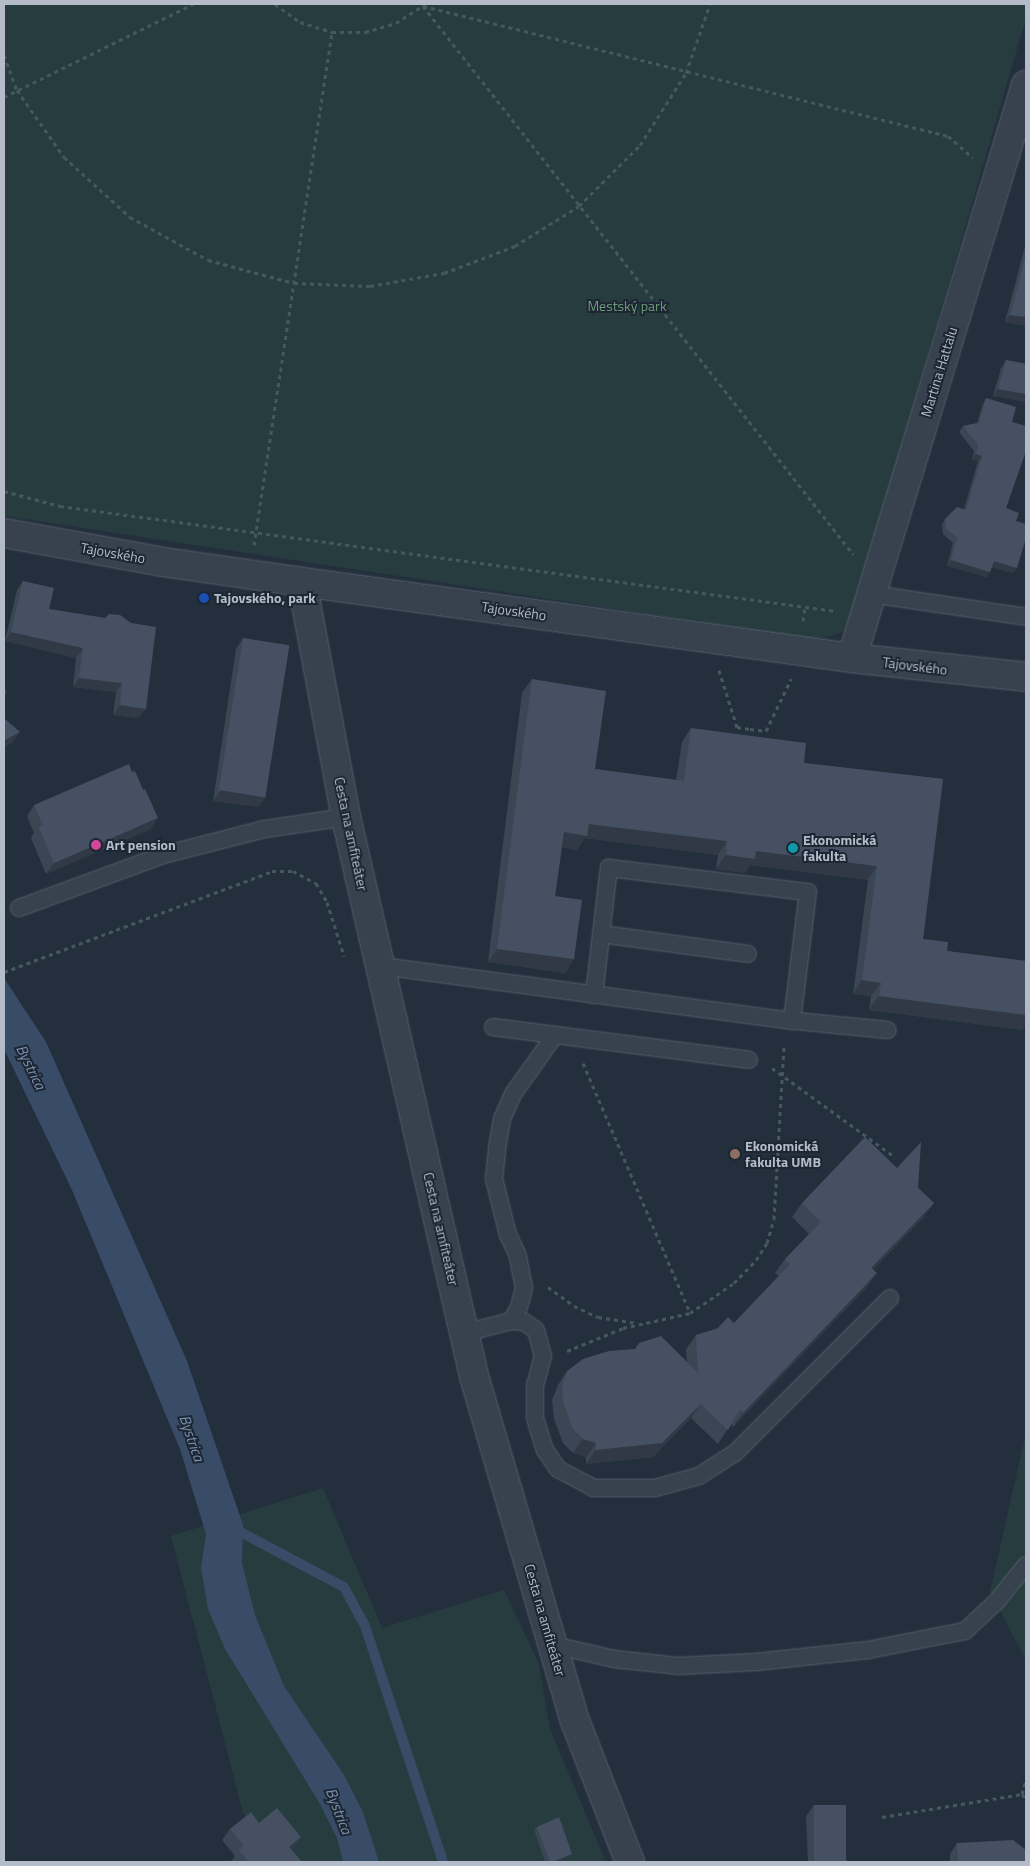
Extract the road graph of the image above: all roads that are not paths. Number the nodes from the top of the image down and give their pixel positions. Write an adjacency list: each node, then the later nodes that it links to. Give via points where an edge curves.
1 (1026, 85): 4 (street, Martina Hattalu)
2 (4, 533): 3 (street, Tajovského, via 163,562)
3 (302, 582): 6 (street, Tajovského); 8 (street, Cesta na amfiteáter)
4 (873, 588): 5 (lane); 6 (street, Martina Hattalu)
5 (1026, 617)
6 (852, 658): 7 (street, Tajovského)
7 (1026, 677)
8 (346, 817): 9 (lane, via 265,829 164,855); 12 (street, Cesta na amfiteáter)
9 (19, 908)
10 (601, 934): 11 (lane); 13 (lane); 14 (lane, via 609,868 808,892)
11 (748, 954)
12 (379, 958): 13 (lane); 21 (street, Cesta na amfiteáter)
13 (594, 995): 14 (lane)
14 (789, 1020): 16 (lane)
15 (493, 1027): 17 (lane)
16 (888, 1030)
17 (555, 1035): 18 (lane); 20 (lane, via 513,1094 502,1119 497,1148 494,1179 508,1235 518,1256 524,1288 520,1307)
18 (749, 1060)
19 (890, 1298): 20 (lane, via 735,1453 699,1476 655,1488 593,1488 558,1469 545,1450 536,1424 534,1396 541,1373 542,1343 536,1330 524,1322)
20 (511, 1321): 21 (lane)
21 (464, 1333): 23 (street, Cesta na amfiteáter)
22 (1026, 1565): 23 (lane, via 992,1607 965,1631 868,1650 756,1662 678,1666 614,1659)
23 (553, 1645): 24 (street, Cesta na amfiteáter, via 575,1721)
24 (630, 1862)

